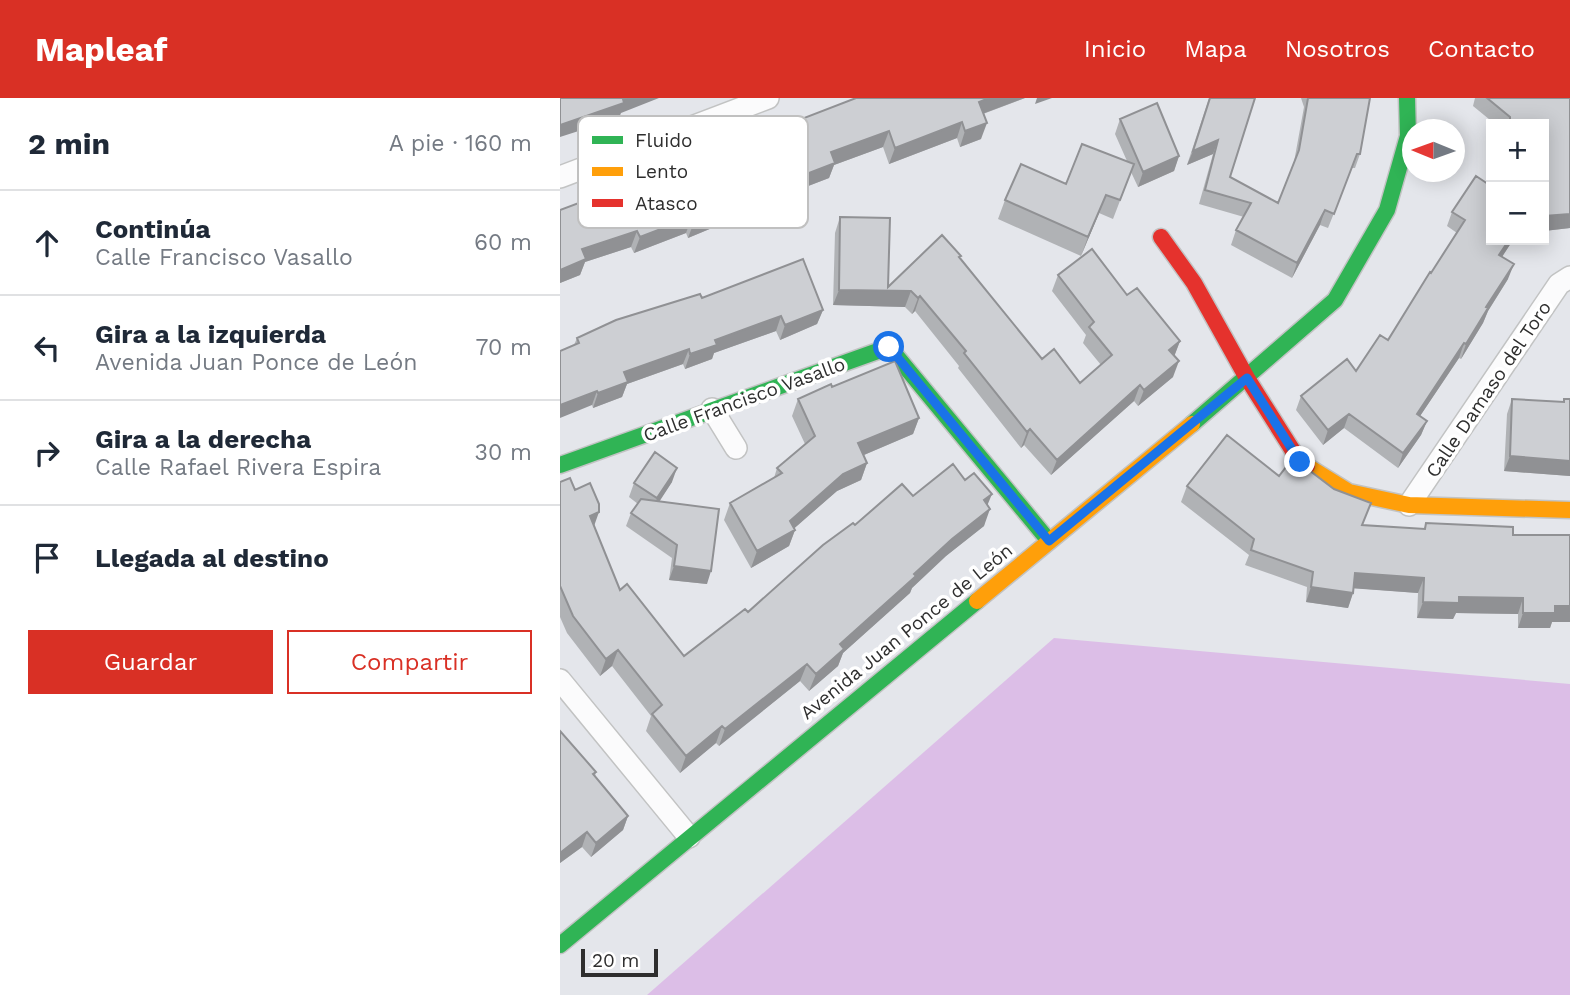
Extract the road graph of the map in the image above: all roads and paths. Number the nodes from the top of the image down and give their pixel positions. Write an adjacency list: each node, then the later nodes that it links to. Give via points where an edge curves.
1 (768, 98): 3 (street)
2 (1407, 98): 9 (street, Avenida Juan Ponce de León, via 1408,136 1387,210 1335,300)
3 (745, 102): 4 (street)
4 (710, 116)
5 (578, 170): 6 (street)
6 (560, 177)
7 (1161, 237): 9 (street, via 1195,283)
8 (1570, 277): 13 (street, Calle Damaso del Toro, via 1559,284)
9 (1247, 378): 13 (street, via 1300,462 1349,492); 15 (street, Avenida Juan Ponce de León)
10 (712, 409): 11 (street); 12 (street, Calle Francisco Vasallo); 15 (street, Calle Francisco Vasallo, via 889,347)
11 (736, 448)
12 (560, 465)
13 (1409, 505): 14 (street)
14 (1570, 510)
15 (1049, 541): 17 (street, Avenida Juan Ponce de León)
16 (560, 680): 17 (street)
17 (689, 837): 18 (street, Avenida Juan Ponce de León)
18 (560, 945)

